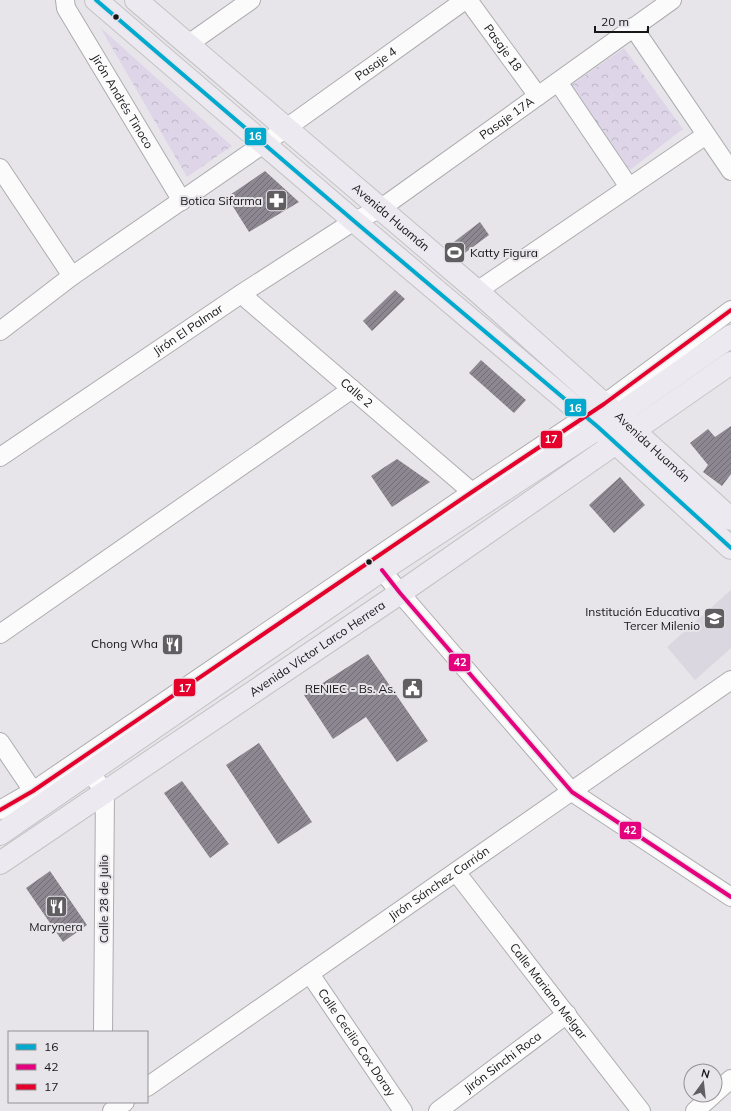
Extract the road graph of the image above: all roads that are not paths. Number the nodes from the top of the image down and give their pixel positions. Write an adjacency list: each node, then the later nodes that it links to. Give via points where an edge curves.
1 (65, 0): 17 (street, Jirón Andrés Tinoco, via 66,8)
2 (96, 0): 13 (main road, Avenida Huamán)
3 (136, 0): 8 (main road, Avenida Huamán)
4 (251, 0): 8 (street)
5 (466, 0): 10 (street, Pasaje 18); 11 (street, Pasaje 4)
6 (672, 0): 7 (street, Pasaje 17A)
7 (633, 27): 9 (street, Pasaje 17A); 12 (street)
8 (187, 45): 11 (main road, Avenida Huamán)
9 (558, 82): 10 (street, Pasaje 17A); 16 (street)
10 (538, 96): 18 (street, Pasaje 17A)
11 (286, 129): 13 (street, Pasaje 4); 18 (main road, Avenida Huamán)
12 (706, 135): 15 (street); 16 (street)
13 (263, 143): 17 (street, Pasaje 4); 19 (main road, Avenida Huamán)
14 (0, 168): 20 (street)
15 (731, 171)
16 (629, 187): 21 (street)
17 (182, 201): 20 (street, Pasaje 4)
18 (380, 209): 19 (street, Jirón El Palmar); 21 (main road, Avenida Huamán)
19 (354, 221): 22 (street, Jirón El Palmar); 31 (main road, Avenida Huamán)
20 (72, 276): 24 (street, Pasaje 4)
21 (476, 291): 30 (main road, Avenida Huamán)
22 (240, 294): 29 (street, Calle 2); 34 (street, Jirón El Palmar)
23 (731, 310): 30 (street)
24 (0, 331)
25 (731, 336): 27 (main road)
26 (731, 363): 28 (main road, Avenida Víctor Larco Herrera)
27 (687, 365): 28 (main road); 30 (main road)
28 (699, 385): 32 (main road, Avenida Víctor Larco Herrera)
29 (352, 389): 35 (street, Calle 2); 41 (street)
30 (611, 410): 31 (main road); 32 (main road, Avenida Huamán)
31 (592, 421): 33 (main road, Avenida Huamán); 35 (street); 39 (main road)
32 (634, 431): 33 (main road, Avenida Víctor Larco Herrera); 36 (main road, Avenida Huamán)
33 (616, 444): 37 (main road, Avenida Huamán); 40 (main road, Avenida Víctor Larco Herrera)
34 (0, 457)
35 (472, 492): 47 (street)
36 (727, 515): 37 (main road)
37 (708, 527): 38 (main road, Avenida Huamán)
38 (731, 548)
39 (382, 570): 40 (street); 44 (main road)
40 (400, 593): 45 (main road, Avenida Víctor Larco Herrera); 46 (street)
41 (0, 634)
42 (731, 680): 46 (street, Jirón Sánchez Carrión)
43 (0, 742): 47 (street)
44 (90, 771): 45 (street); 47 (main road)
45 (105, 792): 50 (main road, Avenida Víctor Larco Herrera); 55 (street, Calle 28 de Julio)
46 (572, 792): 51 (street, Jirón Sánchez Carrión); 52 (street)
47 (38, 797): 48 (street); 49 (main road)
48 (0, 810)
49 (0, 834)
50 (0, 863)
51 (456, 872): 53 (street, Jirón Sánchez Carrión); 54 (street, Calle Mariano Melgar)
52 (731, 897)
53 (310, 974): 57 (street, Jirón Sánchez Carrión); 62 (street, Calle Cecilio Cox Doray)
54 (567, 1014): 63 (street, Jirón Sinchi Roca); 64 (street, Calle Mariano Melgar)
55 (103, 1031)
56 (731, 1079): 58 (street)
57 (148, 1086)
58 (723, 1086)
59 (124, 1103): 61 (street)
60 (704, 1103): 65 (street)
61 (112, 1111)
62 (403, 1111)
63 (438, 1111)
64 (641, 1111)
65 (695, 1111)

